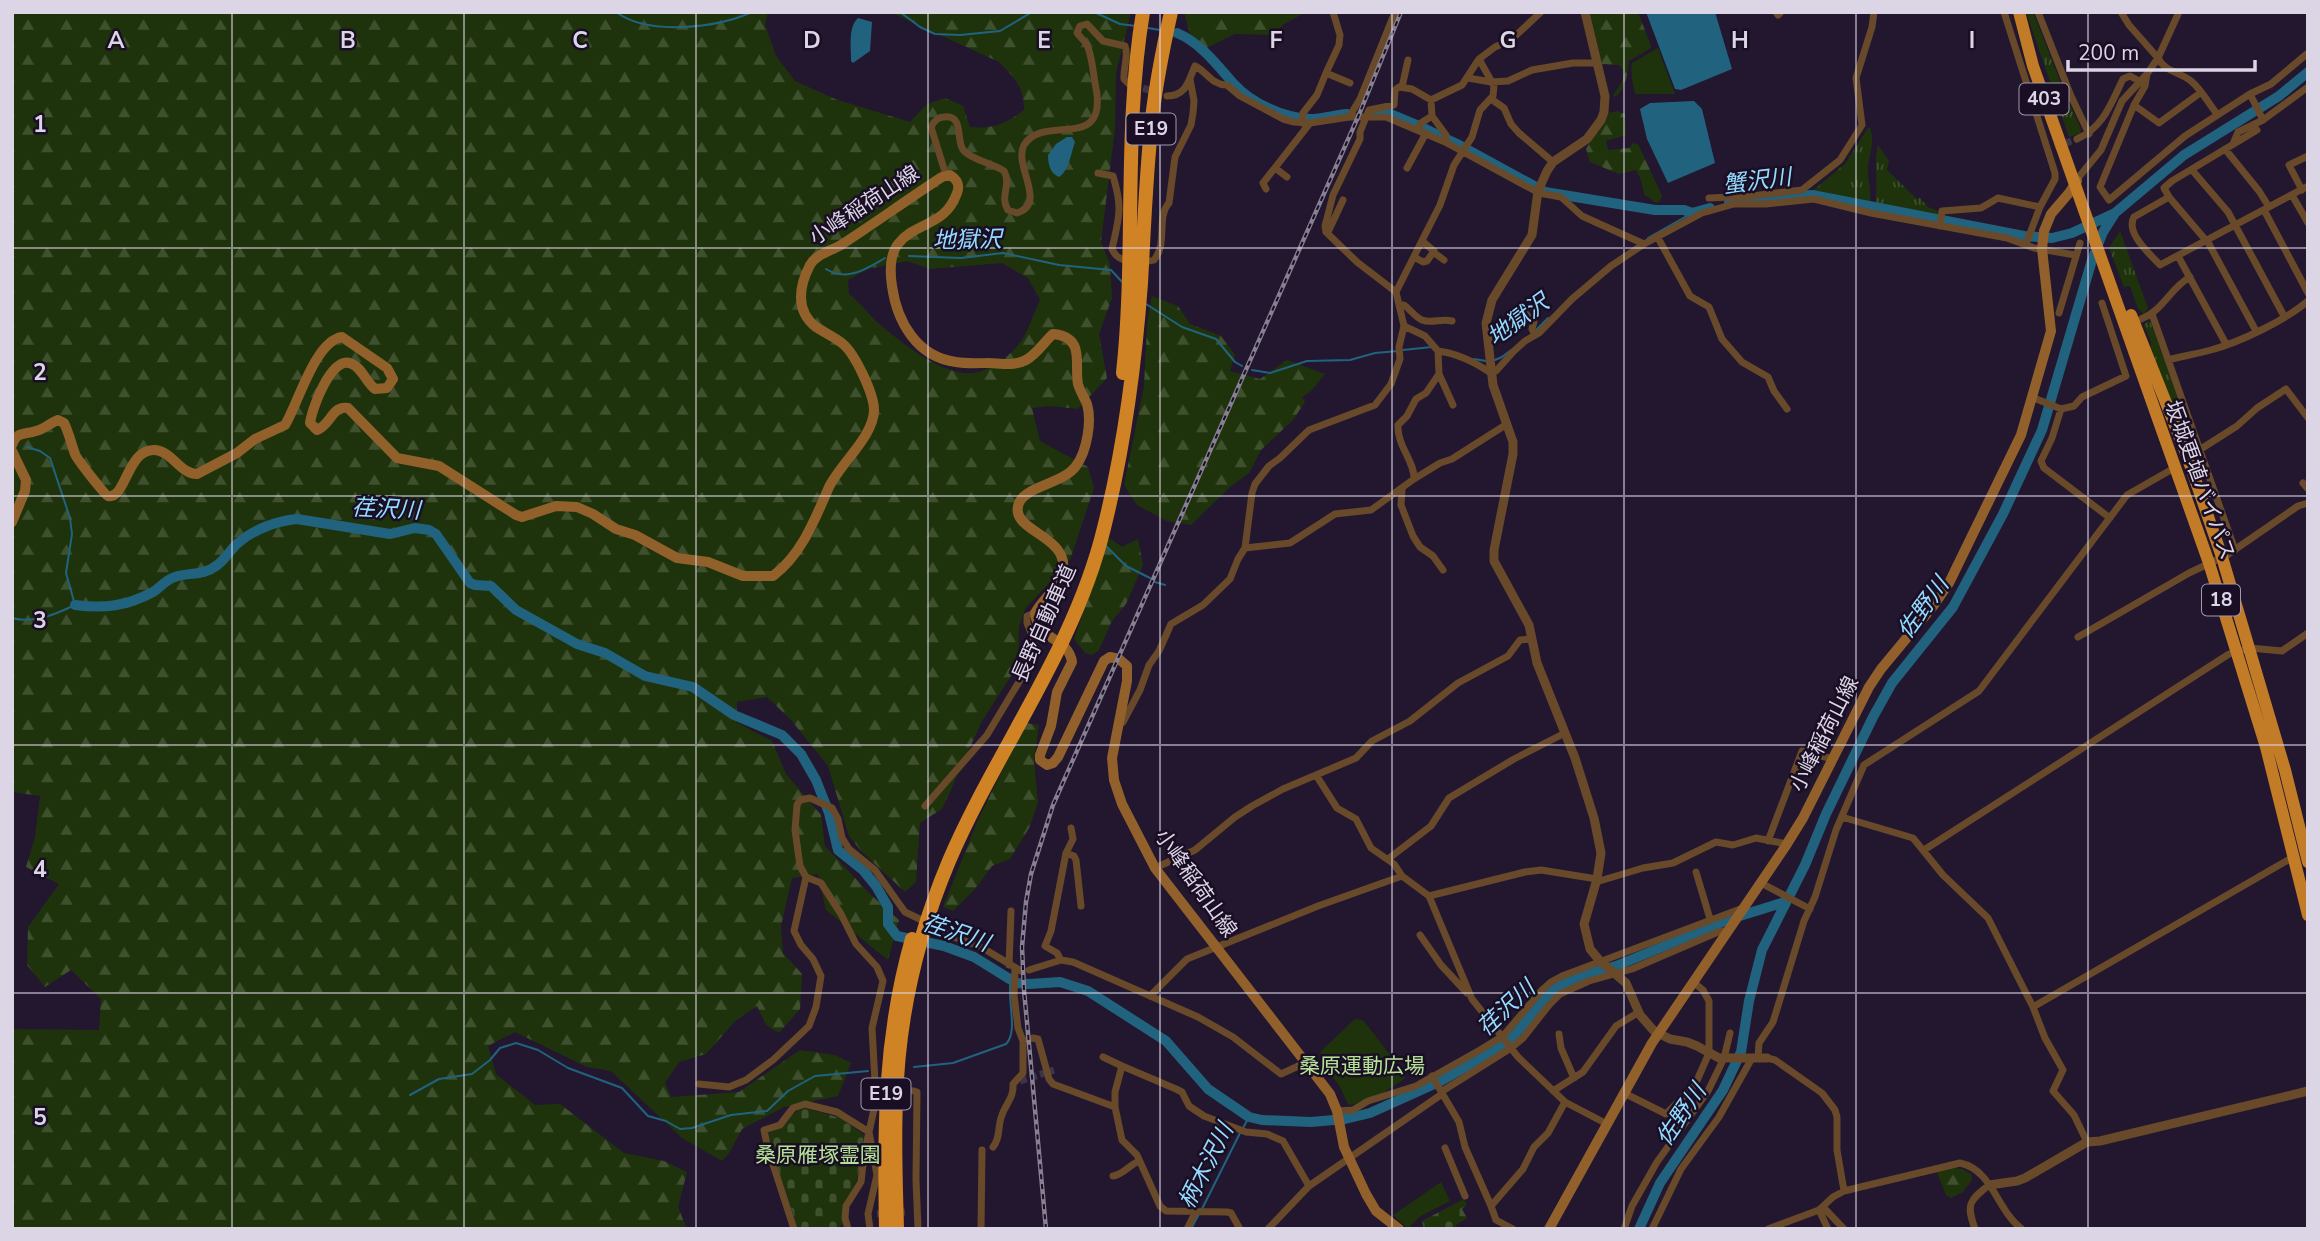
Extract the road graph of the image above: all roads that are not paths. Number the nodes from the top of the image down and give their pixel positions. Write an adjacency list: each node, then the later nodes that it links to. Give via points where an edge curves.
1 (1143, 12): 80 (highway, 長野自動車道 / E19, via 1131,119)
2 (1171, 12): 80 (highway, 長野自動車道 / E19)
3 (1333, 12): 20 (street, via 1339,45)
4 (1395, 12): 38 (street)
5 (1541, 12): 16 (street, via 1511,40)
6 (1585, 12): 18 (street)
7 (1874, 12): 65 (street, via 1856,78 1862,125 1840,160 1802,190)
8 (2004, 12): 19 (street)
9 (2020, 12): 19 (highway, 403); 59 (highway, 403)
10 (2038, 12): 44 (street)
11 (2133, 12): 13 (street)
12 (2179, 12): 15 (street)
13 (2123, 16): 15 (street)
14 (2308, 53): 31 (street, via 2271,84)
15 (2158, 58): 21 (street); 30 (street)
16 (1479, 59): 23 (street); 25 (street)
17 (1408, 60): 28 (street)
18 (1596, 62): 25 (street, via 1553,65 1508,81); 52 (street, via 1606,104 1601,120 1587,139)
19 (2028, 67): 59 (highway, 403); 67 (street, via 2056,173)
20 (1326, 73): 26 (street); 41 (street, via 1303,113)
21 (2147, 74): 24 (street); 35 (street)
22 (1190, 78): 32 (street, via 1182,93); 41 (street, via 1195,66 1199,67 1283,120); 56 (street, via 1194,101 1191,125 1175,157 1162,245 1154,260 1123,260 1114,253 1117,191 1113,176)
23 (1468, 78): 25 (street); 34 (street)
24 (2139, 81): 44 (street, via 2130,76 2123,79 2104,118); 59 (street, via 2122,101 2101,150)
25 (1491, 82): 33 (street)
26 (1350, 83)
27 (1129, 84): 57 (street, via 1123,75 1125,46 1103,41 1087,24 1080,26 1077,33 1087,45 1099,101 1097,113 1080,127 1040,134 1026,143 1021,156 1030,193 1026,209 1008,210 1004,172 965,152 958,125 948,116 931,127)
28 (1402, 87): 34 (street); 39 (street, via 1395,90 1394,105 1369,110)
29 (2308, 87): 40 (street)
30 (2200, 93): 35 (street, via 2159,123); 36 (street)
31 (2249, 94): 36 (street); 40 (street)
32 (1167, 96)
33 (1491, 99): 50 (street, via 1480,110); 52 (street, via 1504,108 1519,133)
34 (1431, 100): 37 (street)
35 (2134, 105): 36 (street, via 2100,187 2109,200)
36 (2217, 114)
37 (1432, 116): 42 (street); 46 (street)
38 (1349, 117): 39 (street); 41 (street)
39 (1367, 117): 42 (street, via 1386,117); 72 (street, via 1333,195)
40 (2263, 120): 48 (street, via 2238,132)
41 (1306, 123): 54 (street)
42 (1421, 129): 46 (street); 47 (street)
43 (2257, 130): 48 (street)
44 (2089, 134): 45 (street)
45 (2077, 139)
46 (1446, 140): 50 (street)
47 (1421, 143): 49 (street); 53 (street)
48 (2229, 147): 55 (street); 68 (street)
49 (1413, 149)
50 (1464, 149): 62 (street); 75 (street)
51 (2308, 156): 60 (street, via 2289,165)
52 (1553, 162): 62 (street)
53 (1407, 167)
54 (1275, 168): 58 (street); 61 (street, via 1263,183)
55 (2192, 170): 64 (street, via 2164,188); 71 (street)
56 (1098, 173)
57 (946, 175): 113 (main road, 小峰稲荷山線, via 811,262 801,291 802,306 811,322 848,348 874,410 867,432 830,485 812,527 773,576 743,576 708,562 677,558 577,507 556,506 516,515 439,466 397,458 348,408 337,410 317,430 310,423 311,413 340,364 356,366 375,388 387,388 393,379 387,368 342,337 329,342 285,425 197,474 190,474 164,452 146,451 133,463 118,492 107,496 79,463 64,423 58,420 36,432 24,432); 128 (main road, 小峰稲荷山線, via 958,183 952,205 946,214 898,244 891,261 895,302 909,334 930,353 955,362 1025,361 1053,334 1066,338 1077,352 1078,383 1088,415 1082,456 1066,476 1030,492 1019,503 1024,524 1050,540 1064,565 1060,581)
58 (1287, 177)
59 (2076, 181): 79 (main road, 小峰稲荷山線, via 2051,214); 87 (highway, 坂城更埴バイパス / 18)
60 (2305, 188): 63 (street)
61 (1266, 189)
62 (1539, 190): 76 (street, via 1561,197 1582,216); 105 (street, via 1532,235 1488,312)
63 (2292, 195): 68 (street); 70 (street)
64 (2169, 197): 74 (street); 83 (street, via 2131,222 2143,247 2160,265)
65 (1709, 198)
66 (1343, 200): 72 (street)
67 (2040, 207): 69 (street, via 1998,198 1981,208 1942,211); 77 (street)
68 (2267, 208): 71 (street); 89 (street)
69 (1941, 221): 73 (street, via 1814,199 1734,204 1702,213); 77 (street)
70 (2308, 223)
71 (2235, 225): 74 (street); 96 (street)
72 (1326, 232): 88 (street)
73 (1657, 236): 76 (street); 110 (street, via 1690,296 1709,307 1722,339 1742,362 1768,377)
74 (2206, 241): 83 (street); 100 (street)
75 (1422, 242): 81 (street); 84 (street)
76 (1642, 242): 101 (street)
77 (2027, 243): 79 (street)
78 (2080, 243): 82 (street)
79 (2042, 246): 82 (street); 107 (main road, 小峰稲荷山線, via 2052,331)
80 (1136, 248): 163 (highway, 長野自動車道 / E19, via 1124,397 1089,562 1054,647 954,828)
81 (1433, 252): 84 (street, via 1427,261); 85 (street)
82 (2075, 255): 94 (street)
83 (2179, 256): 86 (street)
84 (1414, 257): 88 (street)
85 (1444, 260)
86 (2190, 277): 95 (street); 102 (street)
87 (2118, 291): 125 (highway, 坂城更埴バイパス / 18, via 2186,453); 126 (highway, 坂城更埴バイパス / 18, via 2160,429)
88 (1396, 292): 92 (street)
89 (2308, 293)
90 (2308, 302): 96 (street)
91 (2102, 303): 109 (street, via 2115,329 2126,376 2082,397 2074,406)
92 (1400, 305): 98 (street, via 1425,322); 99 (street)
93 (1516, 310): 101 (street, via 1534,322)
94 (2059, 313)
95 (2152, 314): 97 (street); 104 (street)
96 (2284, 316): 100 (street)
97 (2141, 319)
98 (1451, 321)
99 (1404, 326): 103 (street, via 1425,336); 123 (street, via 1391,384 1375,405 1309,430 1269,466 1253,490)
100 (2256, 331): 102 (street)
101 (1535, 335): 105 (street, via 1496,371)
102 (2226, 344): 104 (street)
103 (1435, 349): 105 (street); 106 (street)
104 (2168, 360): 114 (street)
105 (1490, 370): 112 (street)
106 (1440, 374): 108 (street); 118 (street, via 1398,425 1415,470)
107 (2036, 400): 109 (street); 135 (main road, 小峰稲荷山線, via 1949,583 1869,687)
108 (1453, 405)
109 (2060, 408): 121 (street, via 2040,461)
110 (1787, 409)
111 (2308, 418): 114 (street, via 2286,389)
112 (1507, 424): 118 (street); 131 (street, via 1513,454 1494,561 1525,617)
113 (12, 445)
114 (2200, 449): 116 (street); 124 (street)
115 (12, 451): 122 (main road, via 26,480)
116 (2193, 454)
117 (2169, 471): 121 (street, via 2127,495)
118 (1414, 479): 119 (street)
119 (1402, 489): 123 (street, via 1371,510 1335,514 1290,543); 127 (street, via 1401,505 1413,536)
120 (2308, 503): 124 (street)
121 (2110, 518): 138 (street, via 1979,691 1864,765)
122 (12, 522)
123 (1245, 548): 133 (street, via 1227,583 1203,606 1167,628 1140,690)
124 (2235, 550): 125 (street)
125 (2222, 558): 126 (street); 132 (highway, 坂城更埴バイパス / 18)
126 (2209, 563): 130 (street); 132 (highway, 坂城更埴バイパス / 18)
127 (1443, 570)
128 (1035, 613): 133 (main road, 小峰稲荷山線, via 1039,628 1065,646 1072,662 1057,692 1040,760 1047,765 1058,757 1110,657 1127,666); 137 (street, via 1027,616 1035,643 1028,667 987,735)
129 (2308, 633): 132 (street, via 2281,651)
130 (2078, 637)
131 (1531, 639): 134 (street); 136 (street, via 1520,640 1508,656 1372,741 1356,758)
132 (2244, 650): 142 (street, via 2230,654); 144 (highway, 坂城更埴バイパス / 18)
133 (1117, 727): 146 (main road, 小峰稲荷山線, via 1114,780)
134 (1565, 733): 145 (street, via 1449,798 1431,826); 150 (street, via 1599,839)
135 (1833, 759): 140 (street, via 1802,751); 141 (main road, 小峰稲荷山線)
136 (1316, 775): 145 (street, via 1337,808 1356,819 1371,848); 146 (street, via 1244,811 1187,855)
137 (925, 806)
138 (1842, 817): 142 (street, via 1913,838); 155 (street)
139 (1070, 828): 143 (street, via 1073,839)
140 (1768, 841): 141 (street); 150 (street, via 1716,842 1673,863)
141 (1787, 844): 151 (main road, 小峰稲荷山線)
142 (1924, 850): 170 (street, via 1988,918)
143 (1066, 853): 153 (street, via 1076,860); 162 (street, via 1045,946)
144 (2304, 854): 157 (highway, 坂城更埴バイパス / 18); 170 (street)
145 (1388, 859): 148 (street)
146 (1155, 868): 161 (main road, 小峰稲荷山線)
147 (1696, 872): 158 (street)
148 (1402, 876): 152 (street); 161 (street)
149 (806, 877): 165 (street, via 798,860 795,830 797,805 810,798 838,819 849,849 874,870 905,912 981,947); 186 (street, via 794,931 821,976 809,1026 746,1080 729,1087); 196 (street, via 821,883 883,981 872,1028 877,1088)
150 (1596, 881): 152 (street, via 1541,870); 164 (street, via 1584,924 1590,949)
151 (1761, 883): 154 (main road, 小峰稲荷山線); 155 (street)
152 (1429, 896): 169 (street)
153 (1081, 906)
154 (1742, 909): 158 (street); 159 (main road, 小峰稲荷山線)
155 (1810, 909): 181 (street, via 1772,1026 1759,1043)
156 (1011, 911): 165 (street)
157 (2308, 915)
158 (1710, 919): 164 (street)
159 (1729, 929): 166 (street); 167 (main road, 小峰稲荷山線)
160 (1420, 935): 169 (street)
161 (1217, 947): 168 (street, via 1180,964); 182 (main road, 小峰稲荷山線)
162 (1061, 960): 165 (street); 168 (street)
163 (910, 962): 218 (highway, 長野自動車道 / E19, via 894,1012 887,1069); 219 (highway, 長野自動車道 / E19, via 895,1099)
164 (1602, 963): 166 (street); 175 (street, via 1551,982)
165 (1018, 970): 176 (street, via 1014,989)
166 (1615, 973): 171 (street, via 1626,983); 177 (street, via 1560,995)
167 (1693, 982): 174 (main road, 小峰稲荷山線); 178 (street, via 1709,1001)
168 (1150, 996): 182 (street, via 1233,1037 1281,1074)
169 (1472, 999): 175 (street)
170 (2033, 1007): 197 (street, via 2063,1070 2053,1091 2074,1115)
171 (1639, 1012): 174 (street); 185 (street, via 1616,1026 1588,1067)
172 (1730, 1033): 180 (street)
173 (1559, 1034): 185 (street)
174 (1658, 1034): 178 (street); 191 (main road, 小峰稲荷山線)
175 (1503, 1037): 177 (street); 184 (street)
176 (1023, 1041): 193 (street, via 1038,1039 1054,1084); 198 (street, via 1023,1073 1000,1118 999,1139)
177 (1511, 1047): 188 (street); 190 (street)
178 (1709, 1053): 180 (street); 191 (street, via 1695,1085 1667,1114)
179 (1103, 1058): 183 (street)
180 (1725, 1058): 181 (street); 228 (street, via 1708,1091 1657,1162)
181 (1756, 1058): 206 (street, via 1775,1060 1822,1093 1835,1110); 229 (street, via 1682,1169)
182 (1307, 1062): 194 (main road, 小峰稲荷山線)
183 (1122, 1066): 193 (street); 205 (street, via 1182,1092 1192,1109 1204,1116 1283,1141)
184 (1433, 1077): 190 (street); 194 (street, via 1353,1111)
185 (1574, 1078): 188 (street)
186 (699, 1084)
187 (914, 1091): 211 (street)
188 (1553, 1091): 192 (street)
189 (2308, 1091): 197 (street)
190 (1441, 1092): 201 (street); 208 (street, via 1459,1122)
191 (1624, 1093): 195 (main road, 小峰稲荷山線)
192 (1565, 1102): 195 (street); 208 (street, via 1523,1169)
193 (1115, 1107): 202 (street, via 1122,1140)
194 (1337, 1112): 201 (main road, 小峰稲荷山線)
195 (1607, 1124): 227 (main road, 小峰稲荷山線)
196 (869, 1132): 214 (street, via 877,1175); 215 (street, via 837,1112 805,1104 793,1108 780,1125 764,1130); 216 (street, via 861,1182 846,1206)
197 (2087, 1142): 204 (street, via 2025,1178)
198 (993, 1147)
199 (1445, 1148): 207 (street)
200 (982, 1150): 221 (street)
201 (1348, 1157): 205 (street); 225 (main road, 小峰稲荷山線, via 1376,1211)
202 (1139, 1161): 203 (street); 210 (street, via 1162,1209)
203 (1113, 1176)
204 (1989, 1185): 206 (street, via 1977,1170 1960,1163); 233 (street, via 1968,1208); 234 (street)
205 (1309, 1186): 224 (street)
206 (1844, 1191): 209 (street)
207 (1465, 1196)
208 (1491, 1206): 226 (street, via 1496,1220)
209 (1821, 1208): 230 (street); 231 (street); 232 (street)
210 (1195, 1210): 222 (street); 223 (street, via 1231,1213)
211 (917, 1211): 212 (street); 220 (street)
212 (905, 1212)
213 (877, 1213): 214 (street)
214 (868, 1214): 217 (street)
215 (794, 1229)
216 (848, 1229)
217 (870, 1229)
218 (886, 1229)
219 (897, 1229)
220 (918, 1229)
221 (981, 1229)
222 (1187, 1229)
223 (1240, 1229)
224 (1268, 1229)
225 (1399, 1229)
226 (1513, 1229)
227 (1549, 1229)
228 (1624, 1229)
229 (1652, 1229)
230 (1768, 1229)
231 (1828, 1229)
232 (1844, 1229)
233 (1975, 1229)
234 (2022, 1229)

